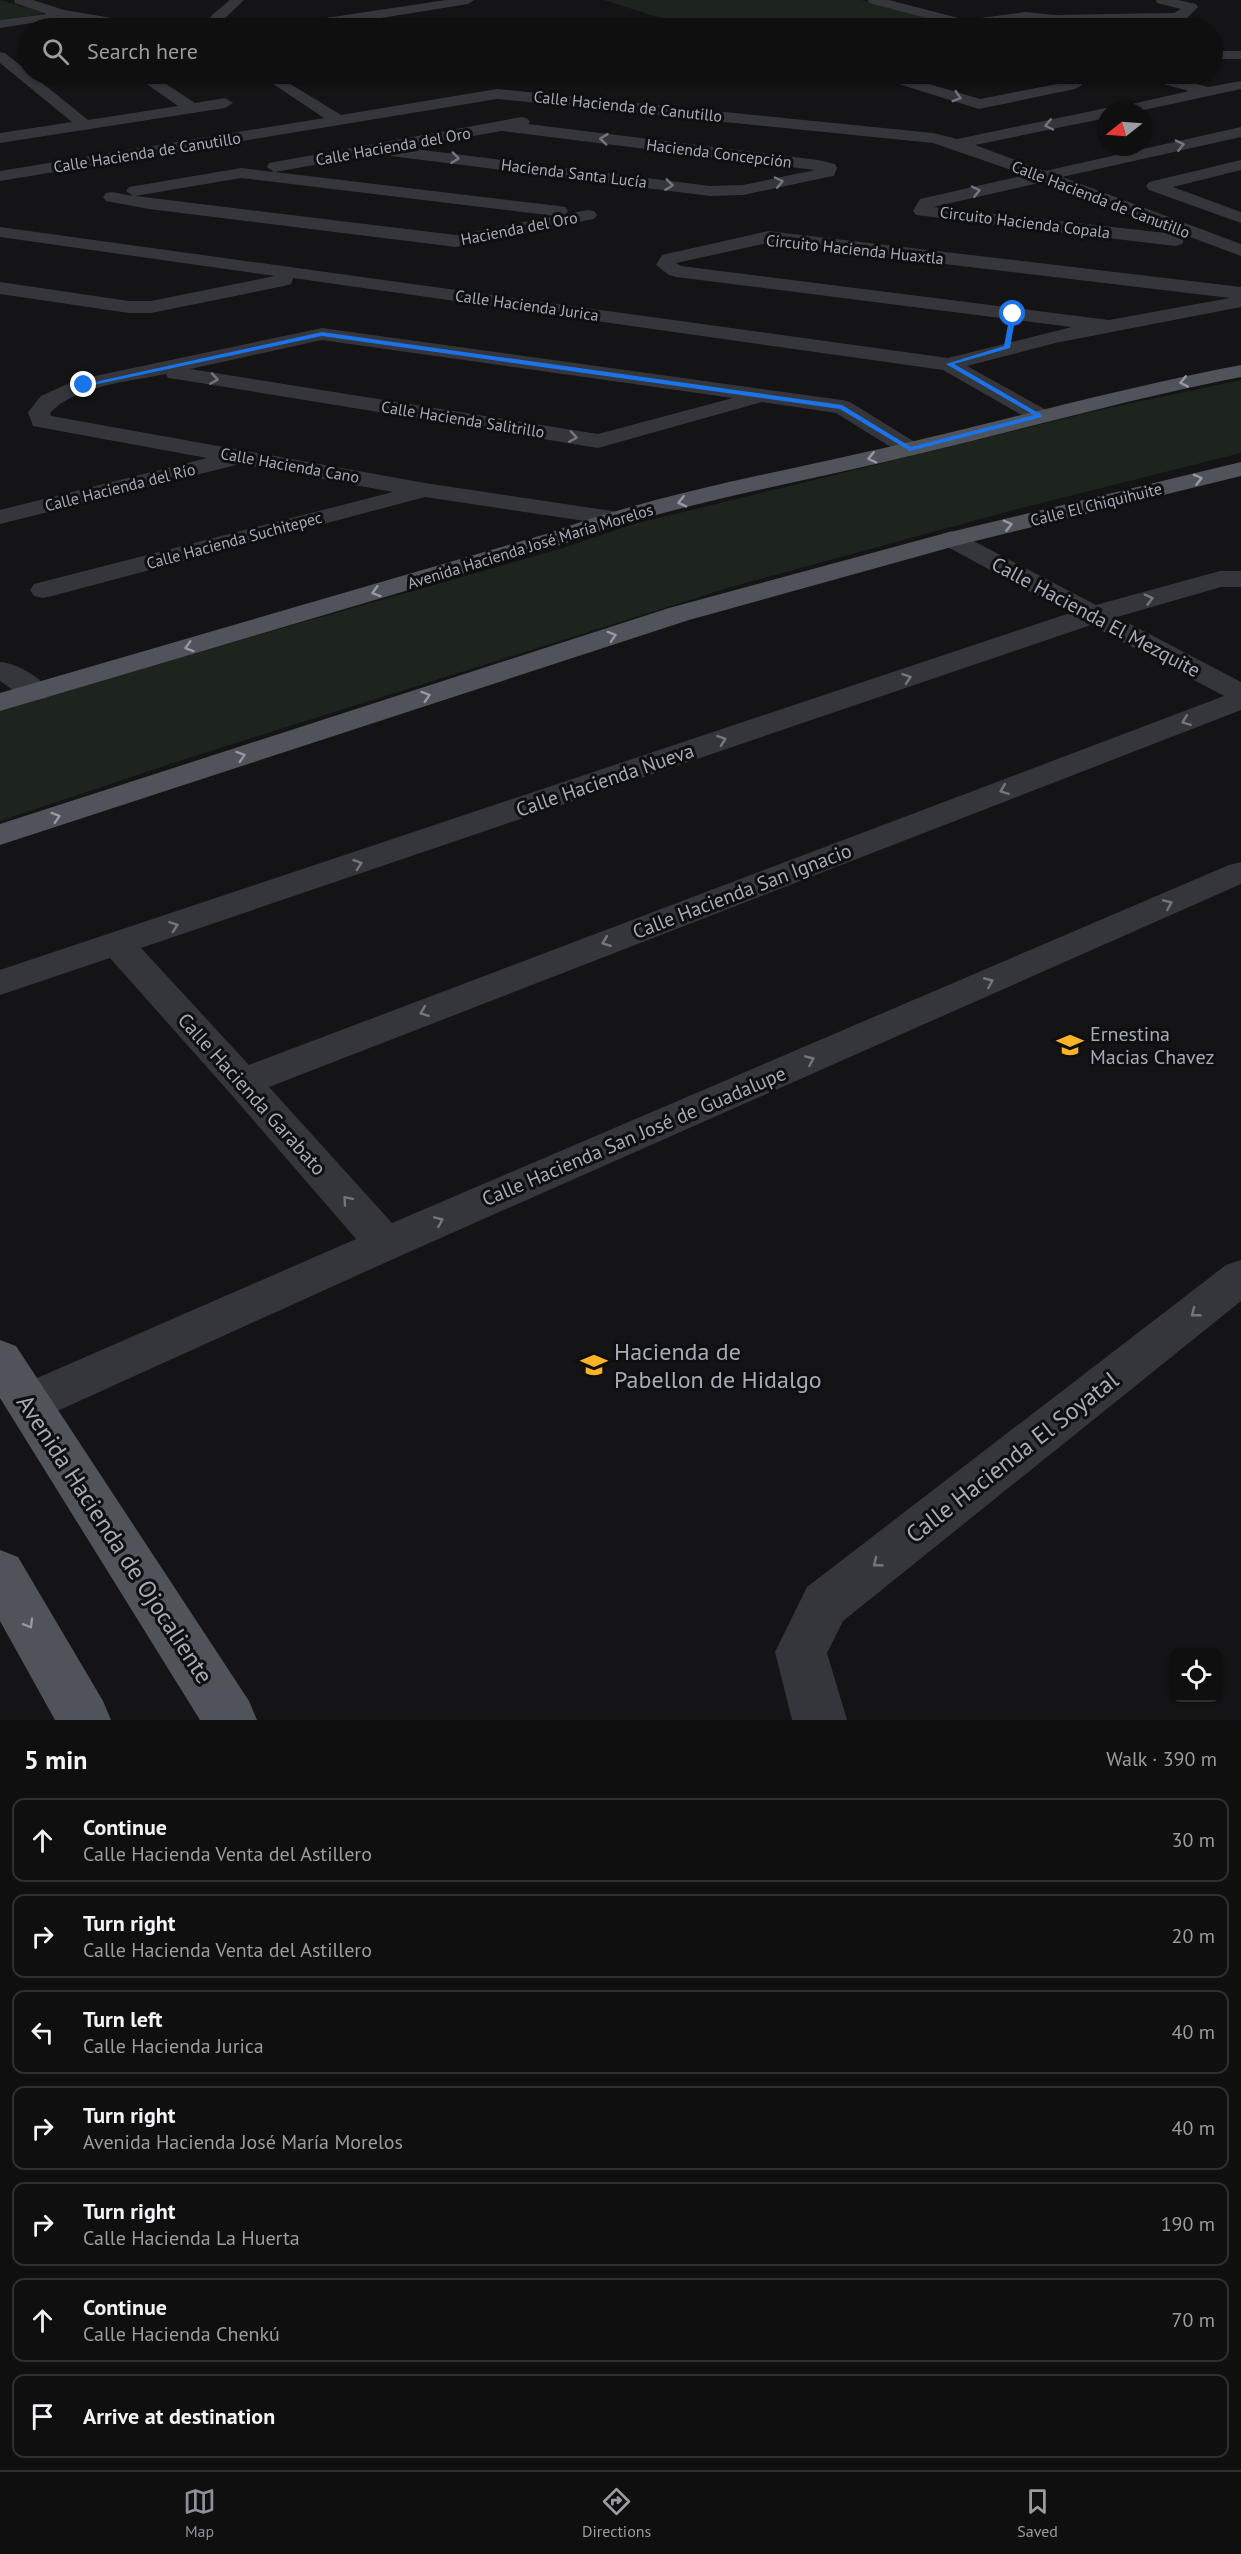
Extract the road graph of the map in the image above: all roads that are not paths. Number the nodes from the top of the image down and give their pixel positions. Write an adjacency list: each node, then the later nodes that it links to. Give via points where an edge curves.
1 (20, 0): 9 (street)
2 (238, 0): 14 (street)
3 (409, 0): 14 (street, via 318,14)
4 (468, 0): 15 (street)
5 (876, 0): 11 (street)
6 (1162, 0): 19 (street, via 1191,7 1174,17)
7 (1069, 5): 10 (street)
8 (969, 9): 11 (street)
9 (66, 15): 12 (street); 13 (street); 14 (street, via 92,6 141,14)
10 (1026, 16): 17 (street); 18 (street)
11 (937, 17): 16 (street)
12 (46, 18)
13 (88, 18)
14 (217, 18)
15 (355, 18)
16 (941, 18)
17 (1011, 18)
18 (1044, 18)
19 (1114, 18)
20 (18, 22): 21 (street)
21 (0, 25): 22 (street)
22 (7, 48): 25 (street)
23 (1241, 55): 24 (street)
24 (1223, 56)
25 (18, 59)
26 (44, 84): 41 (street)
27 (157, 84): 37 (street)
28 (281, 84): 40 (street)
29 (914, 84): 30 (street, one-way to 30, via 980,104)
30 (1073, 84)
31 (1180, 84): 33 (street)
32 (1241, 85): 33 (street)
33 (1209, 92): 34 (street); 36 (street)
34 (1241, 100)
35 (225, 103): 37 (street)
36 (1151, 104)
37 (192, 108): 41 (street)
38 (1097, 115): 46 (street, one-way to 46)
39 (544, 118): 42 (street, Calle Hacienda del Oro)
40 (338, 120): 45 (street, Calle Hacienda de Canutillo); 46 (street, Calle Hacienda de Canutillo, via 511,94 933,138)
41 (86, 125): 44 (street)
42 (502, 126): 47 (street, Calle Hacienda del Oro); 57 (street, Hacienda Concepción, one-way to 42, via 828,172 829,168)
43 (1241, 132): 53 (street, Circuito Hacienda Copala, one-way to 43)
44 (0, 138)
45 (311, 142): 48 (street, Calle Hacienda del Oro, via 346,154); 49 (street, Calle Hacienda del Oro); 52 (street, Calle Hacienda de Canutillo, via 277,130)
46 (957, 144): 53 (street, Calle Hacienda de Canutillo)
47 (422, 147): 48 (street, Hacienda Santa Lucía); 57 (street, Hacienda Santa Lucía, one-way to 57)
48 (376, 149)
49 (298, 163): 51 (street, Calle Hacienda del Oro); 54 (street)
50 (1241, 165): 58 (street, via 1155,186)
51 (241, 173): 54 (street, Hacienda del Oro); 54 (street, Hacienda del Oro, via 153,196 456,241 588,215)
52 (0, 176)
53 (1041, 176): 55 (street, Circuito Hacienda Copala); 56 (street, Calle Hacienda de Canutillo)
54 (287, 178)
55 (1009, 184): 56 (street, Circuito Hacienda Copala); 61 (street, Circuito Hacienda Copala, one-way to 55, via 922,210 926,203)
56 (1080, 190): 59 (street, Calle Hacienda de Canutillo)
57 (727, 191)
58 (1241, 219)
59 (1167, 223): 61 (street); 62 (street, Calle Hacienda de Canutillo)
60 (0, 232): 63 (street, Calle Hacienda Jurica)
61 (1150, 237): 62 (street, Circuito Hacienda Copala)
62 (1234, 248)
63 (309, 275): 65 (street, via 151,307); 72 (street, Calle Hacienda Jurica)
64 (1178, 286): 66 (street, Circuito Hacienda Huaxtla); 68 (street); 69 (street, Circuito Hacienda Huaxtla, via 768,237 669,259 666,265 676,271)
65 (0, 288)
66 (1241, 293)
67 (1241, 301): 68 (street)
68 (1176, 313): 70 (street)
69 (1013, 314): 70 (street, Circuito Hacienda Huaxtla); 71 (street)
70 (1105, 325): 71 (street)
71 (1007, 347): 72 (street)
72 (949, 364): 77 (street, Calle Hacienda Jurica)
73 (156, 369): 75 (street, via 322,334); 78 (street, Calle Hacienda Salitrillo, one-way to 78, via 598,441); 80 (street, Calle Hacienda Cano, via 64,393 39,412 41,421)
74 (1241, 371): 77 (main road, Avenida Hacienda José María Morelos, one-way to 77)
75 (695, 386): 76 (street); 78 (street)
76 (766, 397): 78 (street, Calle Hacienda Salitrillo); 79 (street, via 842,407)
77 (1040, 416): 79 (main road, Avenida Hacienda José María Morelos)
78 (687, 418)
79 (910, 449): 85 (main road, Avenida Hacienda José María Morelos, one-way to 85)
80 (240, 456): 82 (street, Calle Hacienda Cano); 84 (street, Calle Hacienda del Río)
81 (1241, 469): 87 (main road, Calle El Chiquihuite, one-way to 81)
82 (425, 490): 83 (street, Calle Hacienda Cano); 89 (street, Calle Hacienda Suchitepec)
83 (538, 508): 85 (street, Calle Hacienda Cano); 86 (street, via 555,525)
84 (0, 517)
85 (612, 518): 86 (main road, Avenida Hacienda José María Morelos)
86 (555, 539): 92 (main road, Avenida Hacienda José María Morelos, one-way to 92)
87 (951, 539): 90 (street, Calle Hacienda El Mezquite); 96 (main road, one-way to 87, via 679,614)
88 (1240, 578): 90 (street, Calle Hacienda Nueva, one-way to 88, via 1220,579)
89 (43, 590)
90 (1092, 615): 93 (street, Calle Hacienda El Mezquite); 98 (street, Calle Hacienda Nueva, one-way to 90)
91 (0, 671): 92 (street)
92 (36, 692): 95 (main road, Avenida Hacienda José María Morelos)
93 (1241, 694)
94 (1241, 700): 100 (street, Calle Hacienda San Ignacio, one-way to 100)
95 (0, 702)
96 (0, 835)
97 (1241, 872): 101 (street, Calle Hacienda San José de Guadalupe, one-way to 97)
98 (118, 945): 99 (street, Calle Hacienda Nueva); 100 (street, Calle Hacienda Garabato)
99 (0, 983)
100 (243, 1082): 101 (street, Calle Hacienda Garabato, one-way to 100)
101 (385, 1244): 104 (street, Calle Hacienda San José de Guadalupe)
102 (1241, 1277): 108 (street, Calle Hacienda El Soyatal, one-way to 108, via 825,1604 801,1652)
103 (0, 1359): 104 (main road, Avenida Hacienda de Ojocaliente)
104 (28, 1403): 107 (main road, Avenida Hacienda de Ojocaliente)
105 (0, 1573): 106 (main road, one-way to 106)
106 (84, 1720)
107 (230, 1720)
108 (820, 1720)

